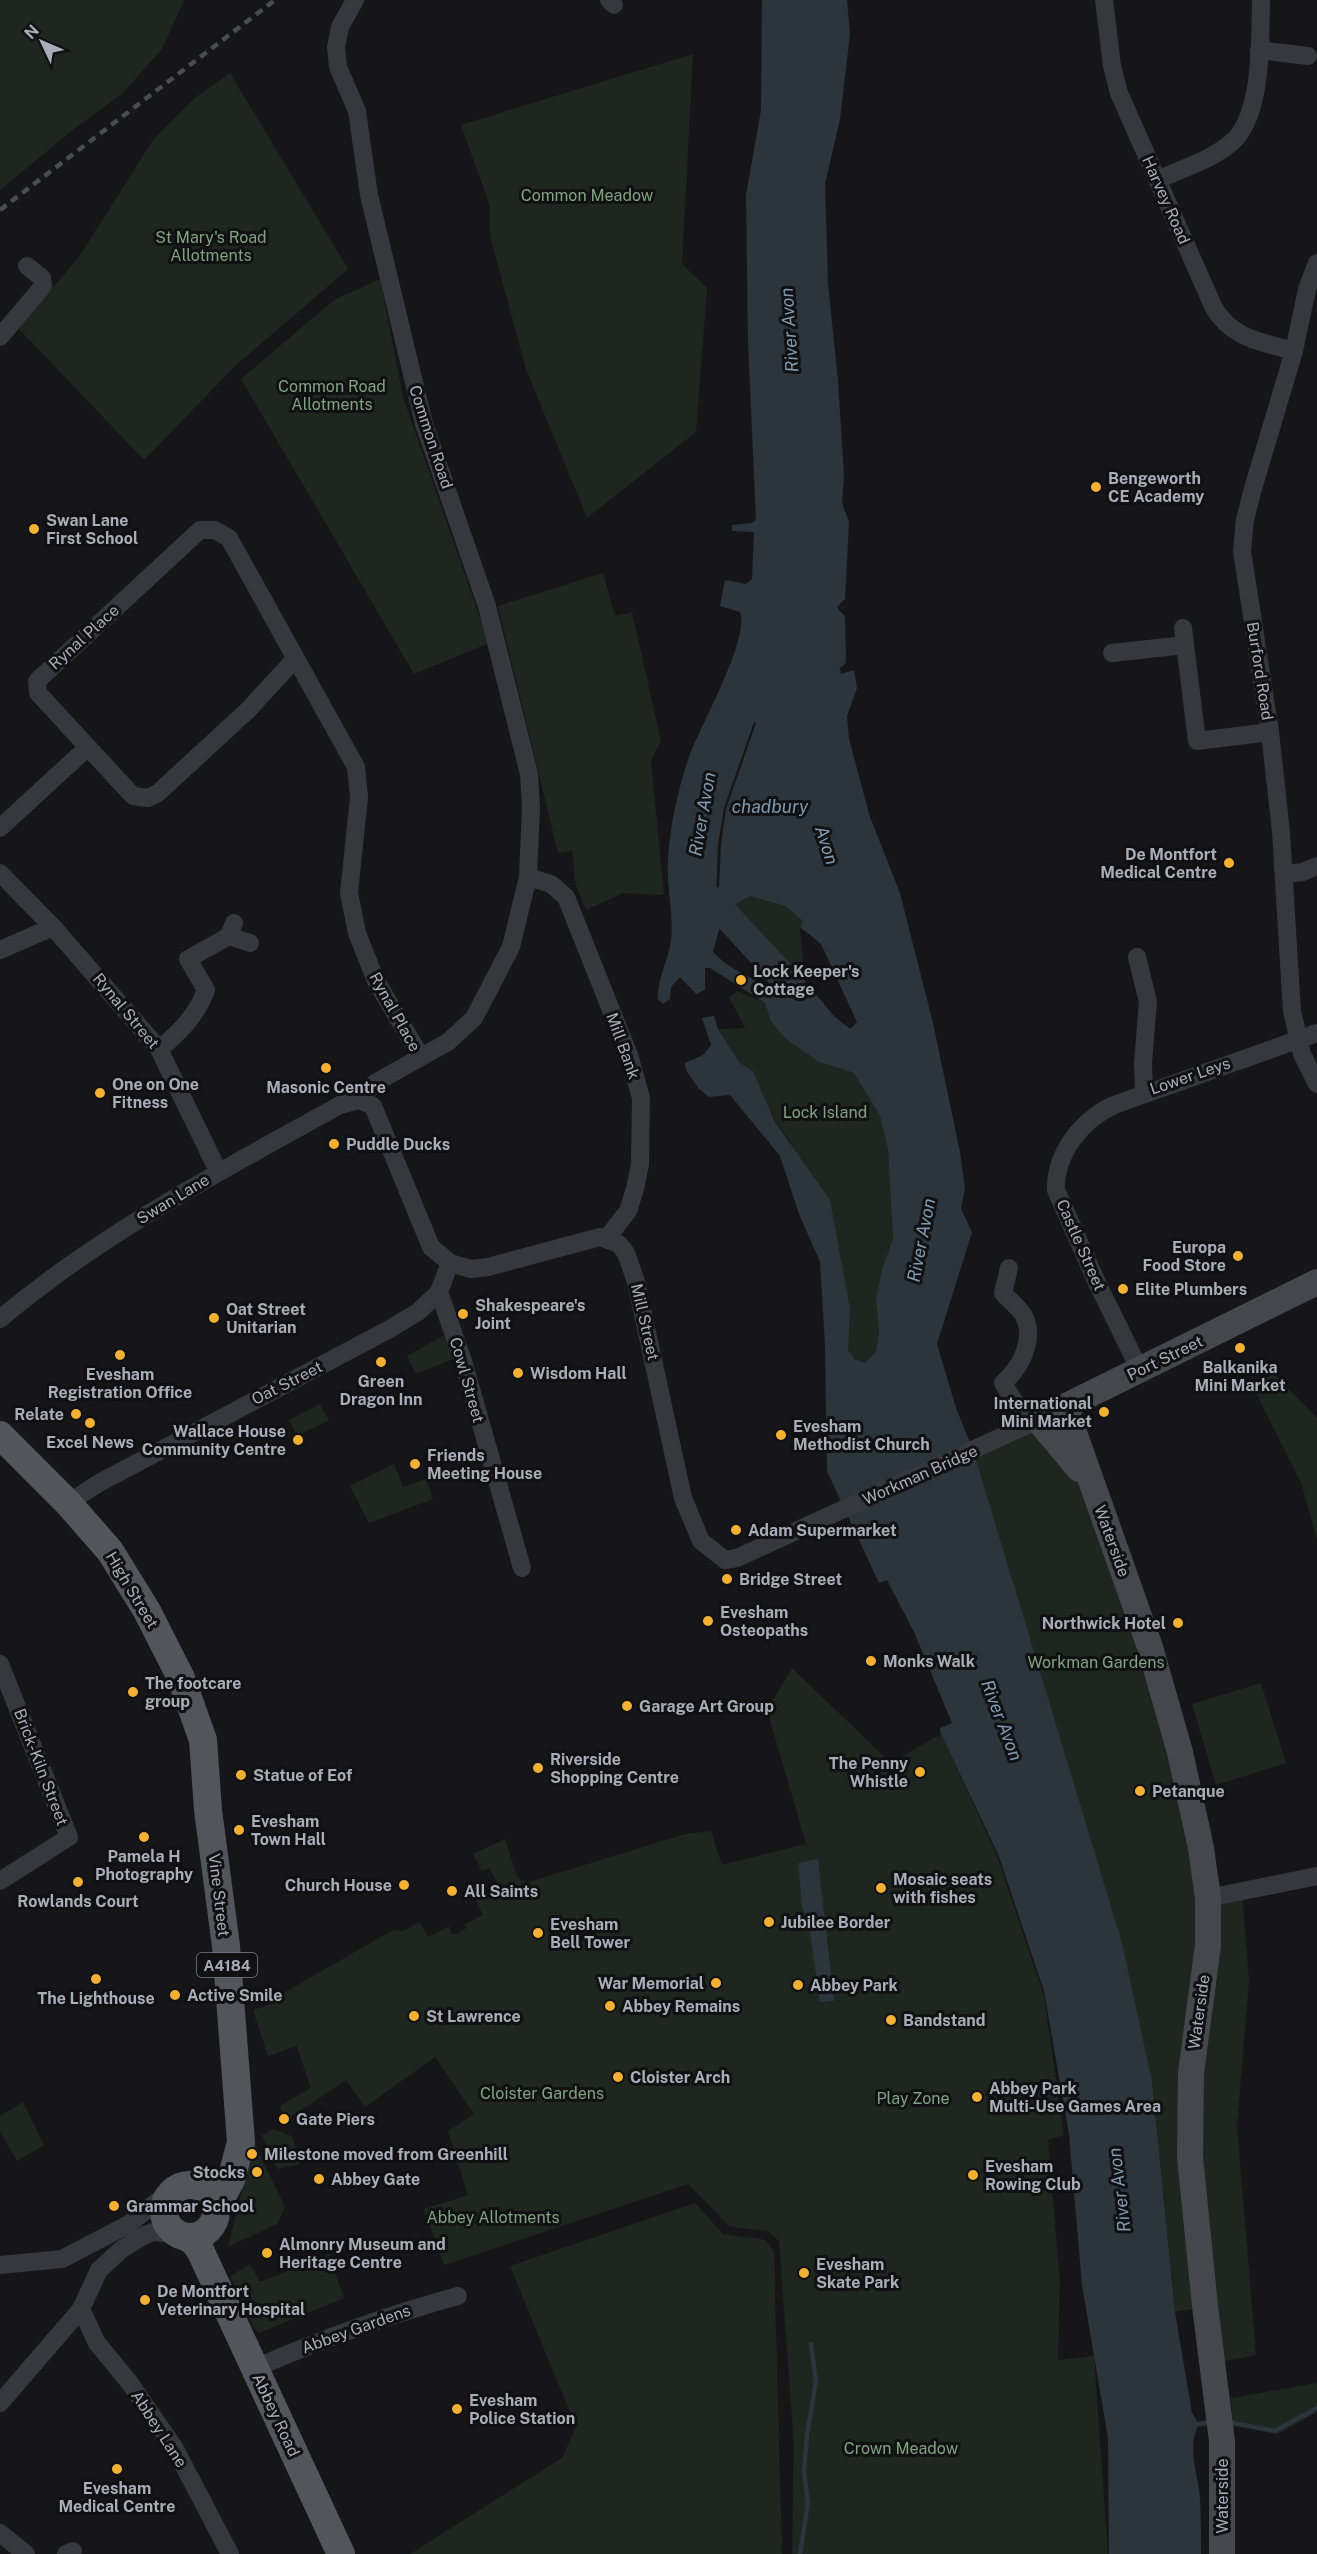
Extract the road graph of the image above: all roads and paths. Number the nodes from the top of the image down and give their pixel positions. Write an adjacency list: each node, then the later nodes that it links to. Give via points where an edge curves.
1 (355, 0): 19 (street, Common Road, via 340,27 338,67 357,111 369,195 424,424 487,606 529,774)
2 (1104, 0): 6 (street, Harvey Road, via 1119,93)
3 (1262, 0): 4 (street)
4 (1259, 50): 5 (street); 6 (street, via 1252,107 1237,137 1221,150)
5 (1308, 56)
6 (1157, 180): 10 (street, Harvey Road, via 1220,320 1252,340)
7 (1317, 263): 10 (street, Burford Road, via 1307,289)
8 (27, 266): 9 (street, via 42,278 43,286)
9 (0, 337)
10 (1294, 351): 13 (street, Burford Road, via 1252,492 1242,551)
11 (1112, 653): 13 (street, via 1184,637 1197,741)
12 (295, 659): 14 (street, Rynal Place, via 197,758 148,798 133,796); 14 (street, Rynal Place, via 229,538 215,530 200,530 37,681 38,693); 27 (street, Rynal Place, via 356,767 359,797 349,893 357,933 376,981)
13 (1270, 732): 18 (street, Burford Road)
14 (88, 747): 15 (street)
15 (0, 828)
16 (1317, 866): 18 (street)
17 (0, 873): 20 (street, Rynal Street)
18 (1285, 874): 25 (street, Burford Road, via 1292,1011)
19 (528, 877): 27 (street, Common Road, via 511,947 474,1018 448,1042); 33 (street, Mill Bank, via 550,884 566,897 629,1055 641,1098 640,1164 635,1189 628,1211)
20 (53, 927): 22 (street); 26 (street, Rynal Street)
21 (250, 943): 26 (street, via 232,929 188,958 206,990 184,1028)
22 (0, 950)
23 (1137, 957): 29 (street, via 1148,1002)
24 (1317, 1033): 25 (street, Lower Leys)
25 (1298, 1040): 28 (street, Burford Road); 29 (street, Lower Leys)
26 (159, 1049): 32 (street, Rynal Street)
27 (420, 1057): 30 (street, Rynal Place, via 375,1083)
28 (1317, 1084)
29 (1144, 1092): 31 (street, Lower Leys, via 1100,1111)
30 (359, 1100): 32 (street, Swan Lane, via 340,1105); 34 (street, via 373,1106 427,1241)
31 (1087, 1122): 39 (street, Castle Street, via 1059,1163 1056,1190)
32 (218, 1171): 38 (street, Swan Lane, via 74,1260)
33 (607, 1238): 34 (street, via 488,1267 471,1269); 46 (street, Mill Street, via 626,1253 636,1282 683,1498 701,1541 725,1560)
34 (450, 1263): 37 (street)
35 (1009, 1268): 41 (street, via 1003,1293 1025,1318 1027,1338 1023,1358 1003,1383 1022,1414)
36 (1317, 1282): 39 (main road, Port Street)
37 (439, 1292): 45 (street, Oat Street, via 418,1312 386,1331); 47 (street, Cowl Street, via 463,1361)
38 (0, 1319)
39 (1140, 1370): 40 (main road, Port Street)
40 (1065, 1407): 41 (main road, Port Street); 44 (main road, Waterside)
41 (1036, 1422): 42 (street, Port Street); 44 (main road, Waterside, via 1060,1445)
42 (1012, 1434): 46 (street, Workman Bridge)
43 (0, 1435): 45 (main road, High Street / A4184)
44 (1091, 1487): 53 (main road, Waterside, via 1112,1535 1164,1697 1191,1798)
45 (68, 1503): 50 (main road, High Street / A4184, via 110,1551 147,1611 181,1678 203,1740)
46 (750, 1552)
47 (522, 1568)
48 (0, 1664): 49 (street, Brick-Kiln Street)
49 (4, 1683): 52 (street, Brick-Kiln Street, via 69,1837)
50 (207, 1777): 54 (main road, Vine Street / A4184, via 226,1946)
51 (1317, 1876): 53 (street)
52 (0, 1881)
53 (1208, 1898): 69 (main road, Waterside, via 1208,1945 1191,2073 1190,2157 1222,2441)
54 (238, 2121): 55 (main road, via 216,2165 203,2178); 57 (main road, Vine Street / A4184, via 242,2142 238,2162)
55 (188, 2185): 56 (main road, via 172,2192); 57 (main road, via 207,2192)
56 (165, 2203): 58 (main road, via 167,2224); 59 (street, via 159,2200 129,2223 62,2259)
57 (215, 2214): 58 (main road, A4184, via 200,2235); 60 (main road, A4184, via 217,2236)
58 (181, 2236): 60 (main road, Abbey Road, via 200,2250); 62 (street, via 153,2232 122,2249 99,2270)
59 (0, 2265)
60 (211, 2276): 63 (main road, Abbey Road)
61 (458, 2296): 63 (street, Abbey Gardens, via 332,2335)
62 (81, 2309): 64 (street); 67 (street, Abbey Lane, via 97,2343 174,2447)
63 (255, 2368): 68 (main road, Abbey Road)
64 (0, 2403)
65 (0, 2533): 66 (street)
66 (26, 2554)
67 (230, 2554)
68 (341, 2554)
69 (1222, 2554)

